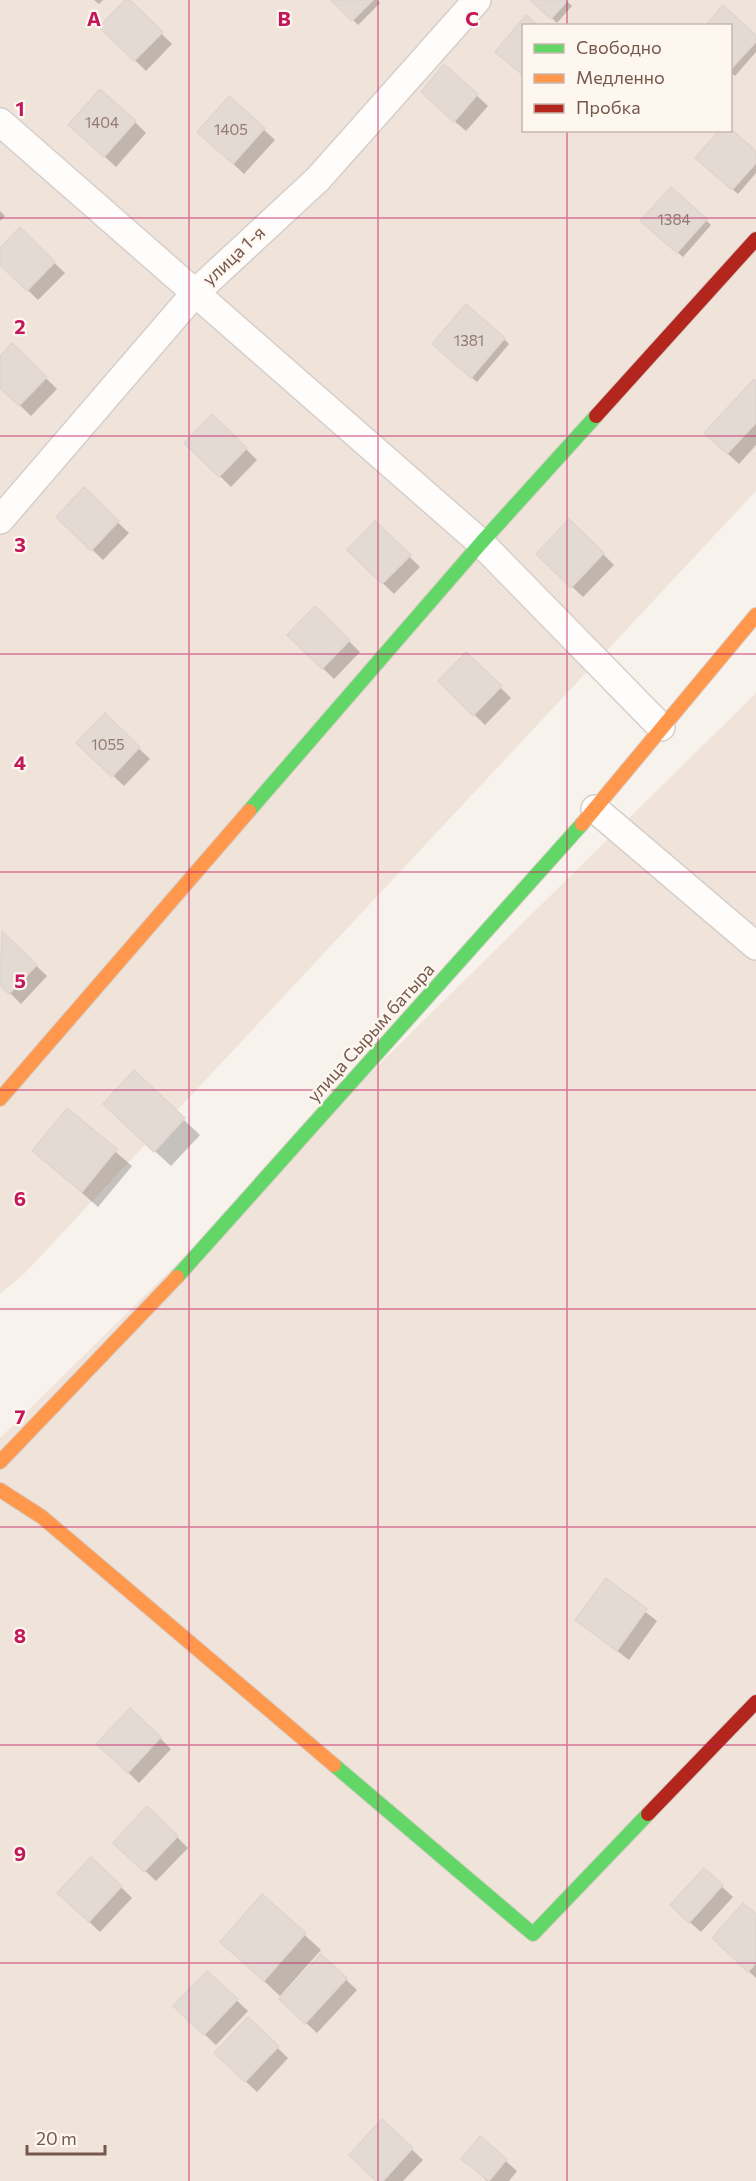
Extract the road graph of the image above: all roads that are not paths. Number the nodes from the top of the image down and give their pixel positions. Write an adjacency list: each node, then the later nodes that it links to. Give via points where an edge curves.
1 (477, 0): 4 (street, улица 1-я, via 318,179)
2 (0, 122): 4 (street)
3 (756, 239): 6 (street)
4 (195, 292): 5 (street, улица 1-я); 6 (street)
5 (0, 520)
6 (481, 543): 8 (street); 11 (street)
7 (756, 615): 8 (street, улица Сырым батыра)
8 (662, 727): 9 (street, улица Сырым батыра)
9 (596, 809): 10 (street); 12 (street, улица Сырым батыра, via 183,1271)
10 (756, 946)
11 (0, 1099)
12 (0, 1462)
13 (0, 1490): 14 (street, via 42,1517 533,1934)
14 (756, 1702)

